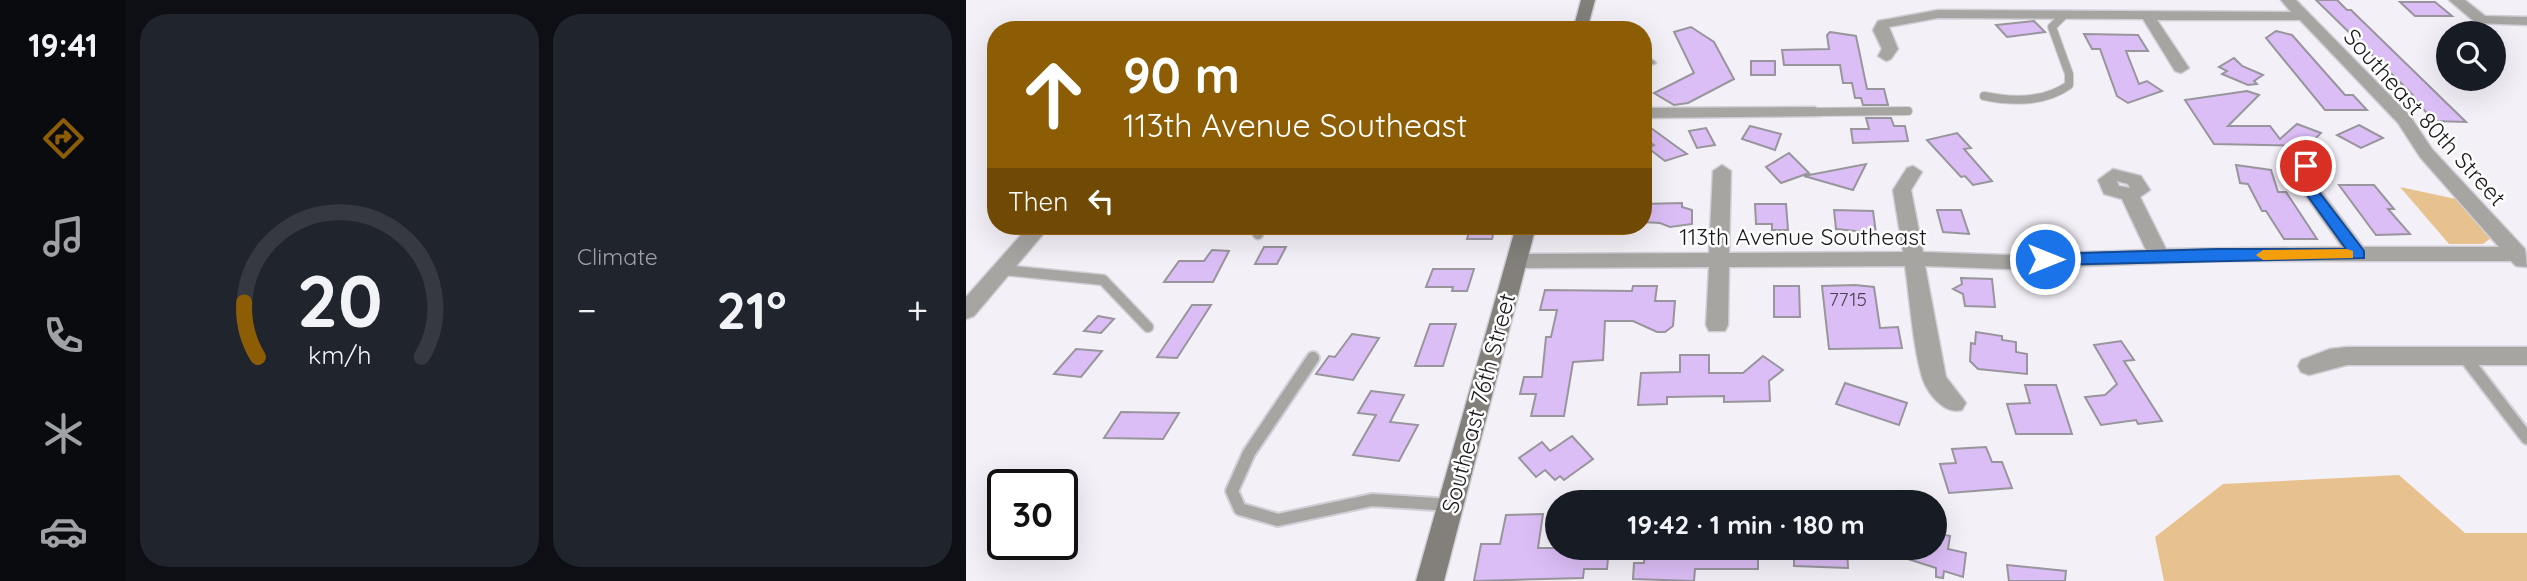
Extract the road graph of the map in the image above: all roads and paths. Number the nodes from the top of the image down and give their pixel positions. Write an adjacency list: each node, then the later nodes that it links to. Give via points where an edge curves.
1 (1588, 0): 7 (street)
2 (2288, 0): 6 (street, Southeast 80th Street)
3 (2456, 0): 8 (street, via 2481,20)
4 (2064, 15): 5 (street); 9 (street, via 1938,14 1883,24 1880,30 1891,49); 11 (lane, via 2052,27 2069,85 2061,93 2045,97 2000,100)
5 (2148, 16): 6 (street); 10 (street)
6 (2303, 16): 24 (street, Southeast 80th Street, via 2404,120 2426,153)
7 (1582, 21)
8 (2527, 21)
9 (1886, 56)
10 (2181, 68)
11 (1984, 96)
12 (1908, 111): 13 (lane)
13 (1815, 112): 14 (street)
14 (1652, 113)
15 (2306, 166): 21 (street, via 2303,172 2309,188)
16 (1722, 171): 25 (street)
17 (1913, 172): 23 (street, via 1902,190)
18 (2129, 195): 22 (street)
19 (1032, 235): 27 (street)
20 (1523, 235): 26 (street, Southeast 76th Street)
21 (2358, 255): 22 (street, 113th Avenue Southeast); 24 (street)
22 (2159, 256): 23 (street, 113th Avenue Southeast, via 2007,262)
23 (1915, 259): 25 (street, 113th Avenue Southeast); 35 (street, via 1935,380)
24 (2522, 259)
25 (1720, 260): 26 (street, 113th Avenue Southeast); 29 (street)
26 (1516, 261): 37 (street, Southeast 76th Street)
27 (1003, 270): 28 (street); 30 (lane, via 1103,281)
28 (966, 311)
29 (1717, 325)
30 (1148, 327)
31 (2464, 356): 32 (street); 34 (street, via 2347,356); 36 (lane)
32 (2527, 356)
33 (1314, 358): 37 (lane, via 1249,453 1232,491 1240,509 1278,520 1372,500)
34 (2309, 366)
35 (1954, 403)
36 (2527, 438)
37 (1451, 505): 38 (street, Southeast 76th Street)
38 (1430, 581)

